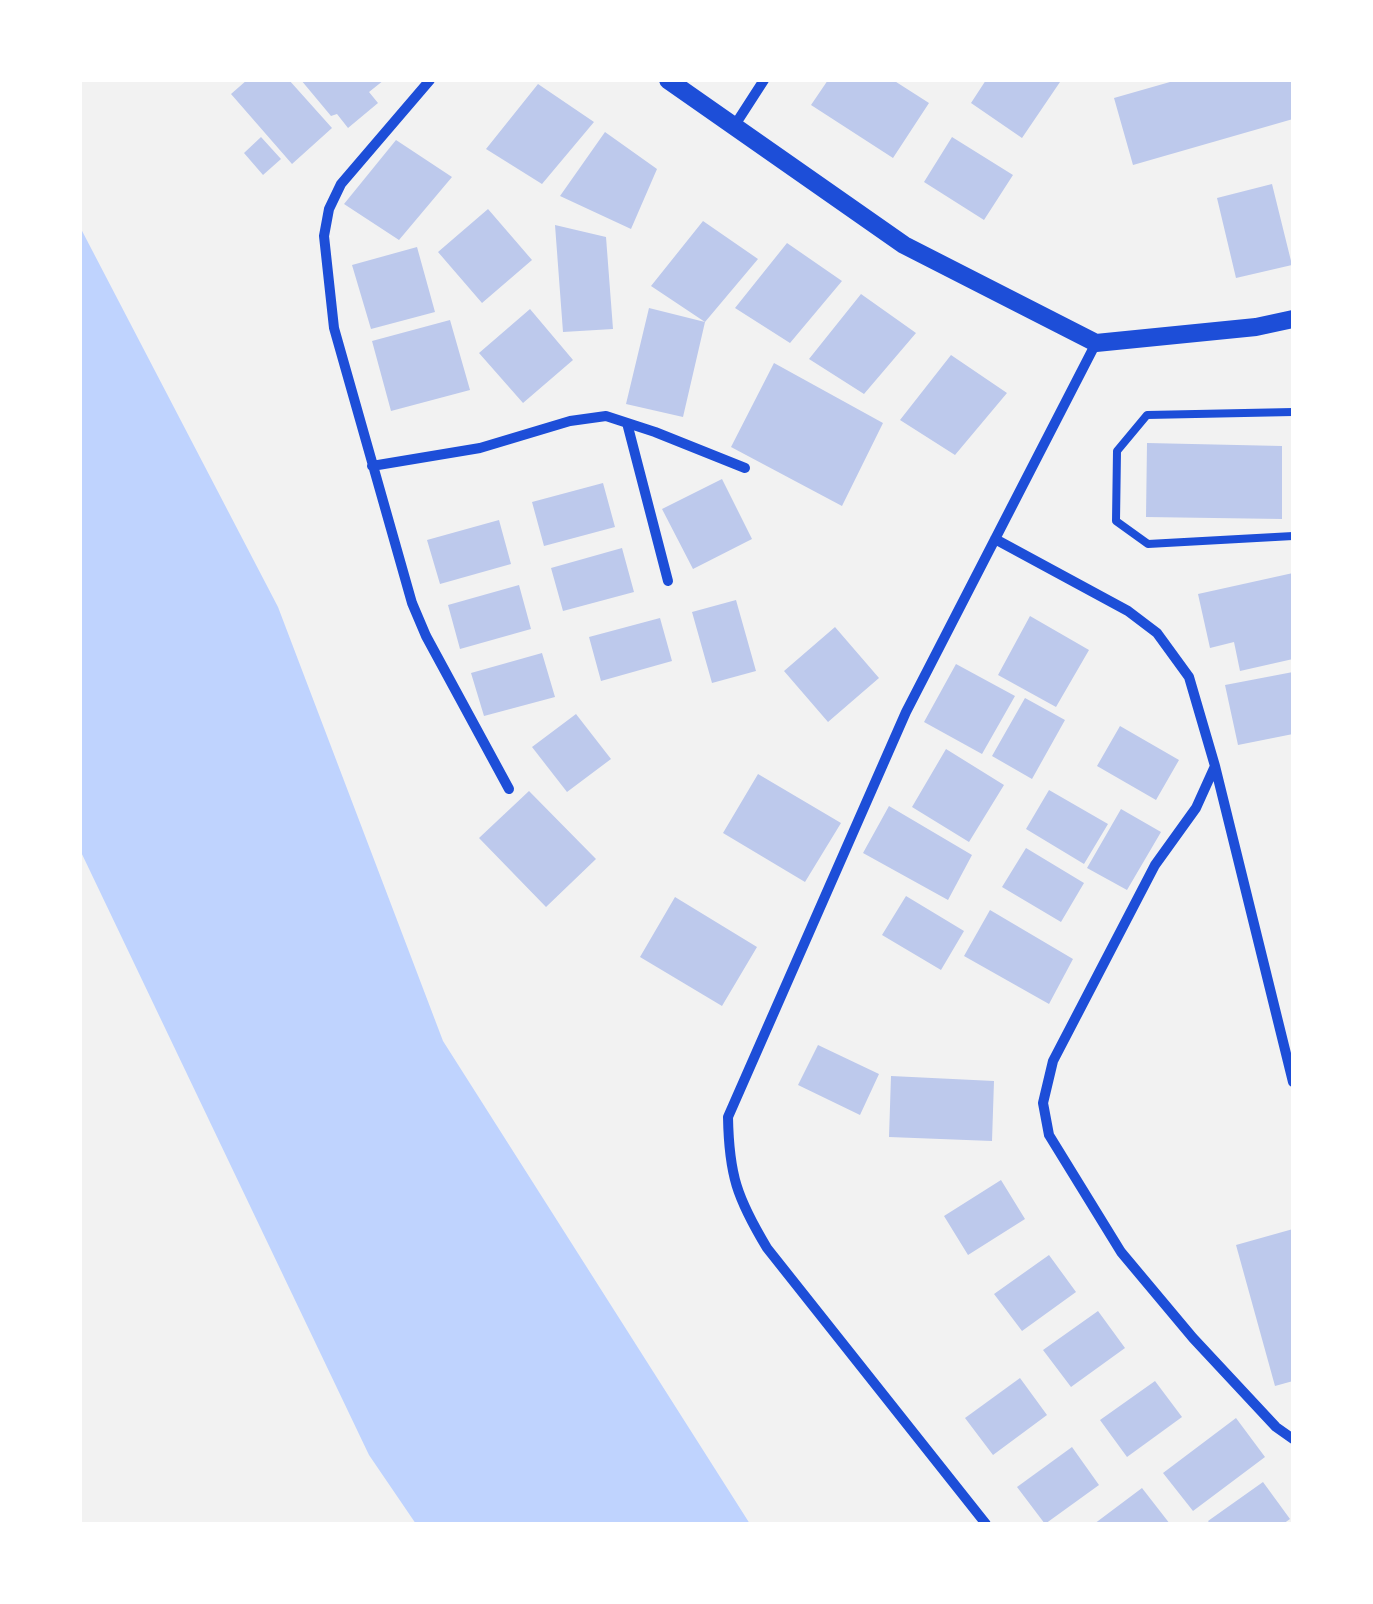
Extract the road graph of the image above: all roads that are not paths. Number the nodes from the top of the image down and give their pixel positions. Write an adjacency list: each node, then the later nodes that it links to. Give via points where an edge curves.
1 (430, 80): 9 (street, via 341,184 324,236 334,328)
2 (668, 80): 4 (street)
3 (764, 80): 4 (street)
4 (732, 128): 6 (street, via 904,246)
5 (1293, 319): 6 (street)
6 (1096, 343): 12 (street)
7 (1293, 412): 11 (lane, via 1147,415 1117,451 1116,521 1148,544)
8 (627, 423): 9 (street, via 606,416 570,421 480,448); 10 (street); 13 (street)
9 (372, 466): 15 (street, via 412,603)
10 (745, 468)
11 (1293, 536)
12 (995, 539): 14 (street, via 1128,610 1157,633 1189,678); 18 (street, via 906,712 728,1117 729,1156 742,1206 767,1248)
13 (668, 581)
14 (1214, 766): 16 (street); 17 (street, via 1196,808 1154,865 1053,1061 1043,1103 1049,1135 1121,1252 1193,1338)
15 (509, 789)
16 (1293, 1082)
17 (1293, 1439)
18 (986, 1524)

